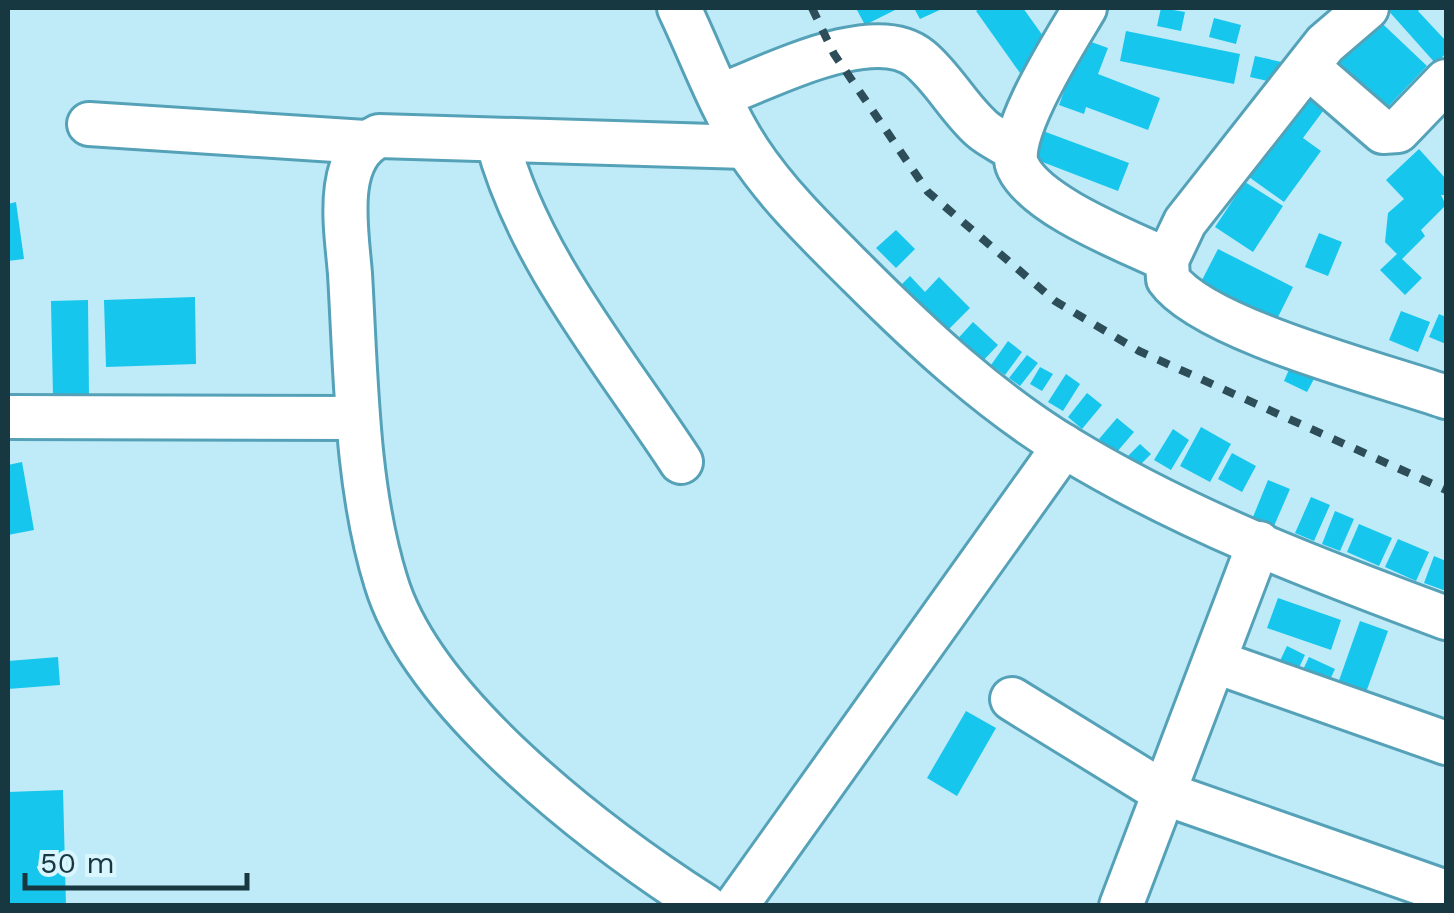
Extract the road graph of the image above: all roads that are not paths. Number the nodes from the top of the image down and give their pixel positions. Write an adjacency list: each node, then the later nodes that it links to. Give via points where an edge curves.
1 (679, 8): 6 (street)
2 (1085, 8): 11 (street)
3 (1367, 8): 4 (street)
4 (1308, 67): 5 (street, via 1382,132 1398,130); 12 (street, via 1185,222)
5 (1446, 81)
6 (720, 95): 10 (street); 11 (street, via 834,54 873,44 901,46 934,72 982,130)
7 (89, 124): 9 (street)
8 (497, 140): 9 (street, via 411,135); 10 (street); 17 (street, via 556,272)
9 (365, 142): 15 (street, via 347,193)
10 (746, 147): 16 (street, via 800,216 884,300 973,379)
11 (1015, 150): 12 (street, via 1017,166 1046,196)
12 (1167, 260): 13 (street, via 1168,279 1195,303 1256,332)
13 (1446, 398)
14 (8, 417): 15 (street)
15 (356, 418): 25 (street, via 386,583 442,683 556,795)
16 (1064, 446): 18 (street); 26 (street)
17 (681, 462)
18 (1258, 544): 19 (street); 20 (street)
19 (1446, 618)
20 (1216, 662): 22 (street); 23 (street)
21 (1012, 699): 23 (street)
22 (1446, 744)
23 (1166, 794): 24 (street); 27 (street)
24 (1446, 892)
25 (705, 906)
26 (736, 906)
27 (1121, 906)

